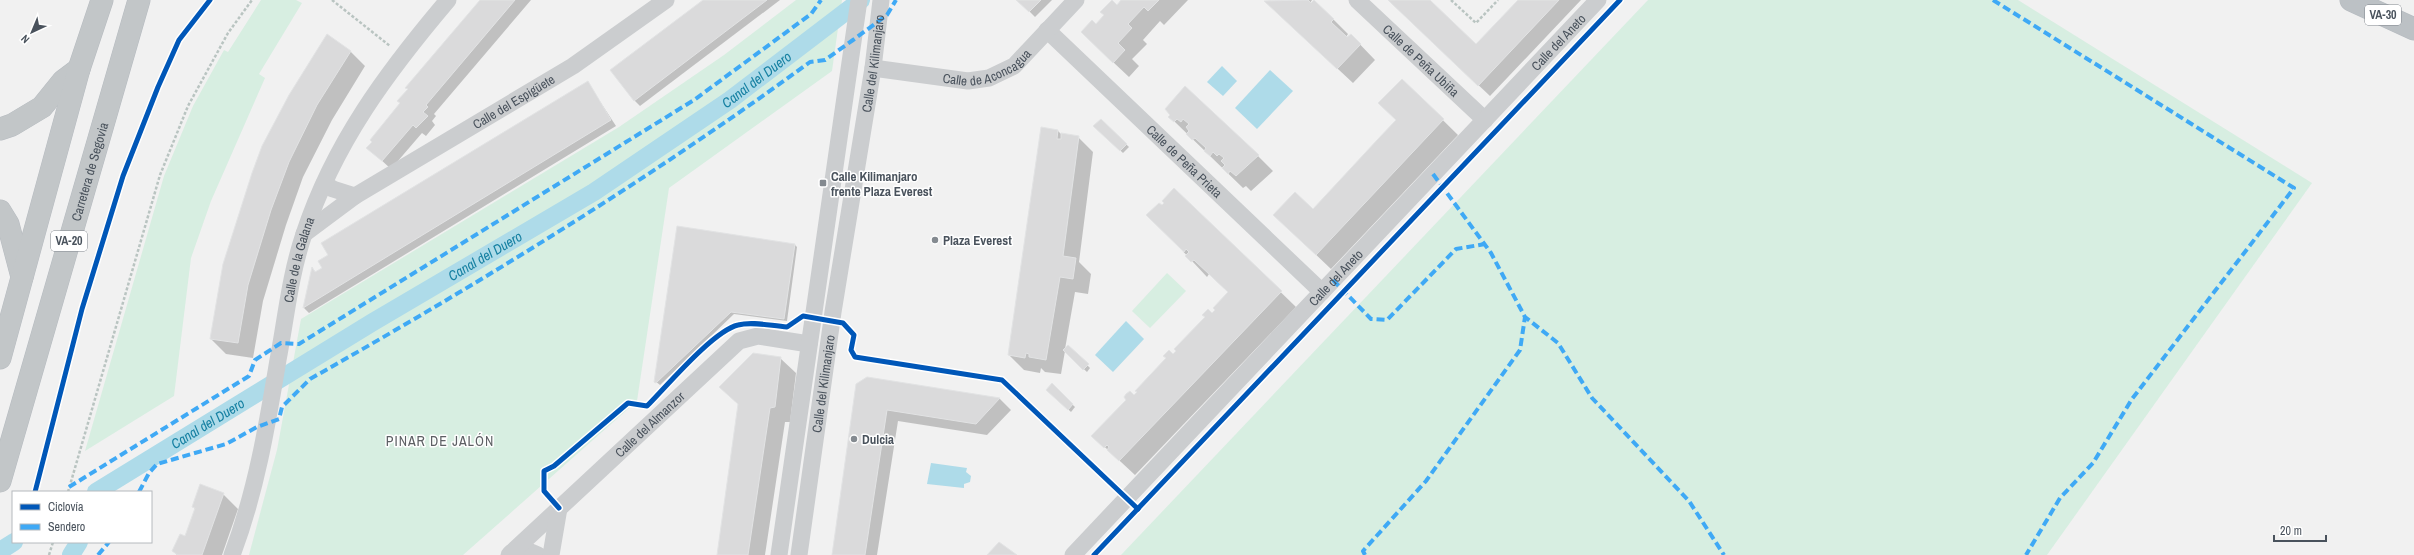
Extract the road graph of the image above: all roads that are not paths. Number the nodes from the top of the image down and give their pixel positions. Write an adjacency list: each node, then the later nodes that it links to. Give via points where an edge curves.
1 (102, 0): 14 (highway, VA-20)
2 (139, 0): 25 (highway, Carretera de Segovia / VA-20)
3 (448, 0): 17 (street, Calle de la Galana, via 401,55 353,124)
4 (666, 0): 18 (street, Calle del Espigüete, via 573,66)
5 (859, 0): 23 (street, Calle del Kilimanjaro)
6 (1076, 0): 12 (street, Calle de Aconcagua)
7 (1357, 0): 15 (street, Calle de Peña Ubiña)
8 (1598, 0): 15 (street, Calle del Aneto)
9 (2351, 0): 11 (highway, VA-30)
10 (881, 5): 13 (street, Calle del Kilimanjaro)
11 (2414, 29)
12 (1047, 30): 13 (street, Calle de Aconcagua, via 1014,66 989,78 968,81); 22 (street, Calle de Peña Prieta)
13 (873, 68): 32 (street, Calle del Kilimanjaro, via 833,312)
14 (79, 69): 16 (highway, via 63,81 42,107 12,125); 21 (highway, VA-20)
15 (1485, 120): 22 (street, Calle del Aneto)
16 (0, 129)
17 (324, 184): 18 (street); 20 (street, Calle de la Galana)
18 (355, 196): 20 (street, Calle del Espigüete)
19 (0, 212): 21 (highway, via 8,224)
20 (304, 235): 28 (street, Calle de la Galana, via 288,298 262,455)
21 (22, 277): 24 (highway, VA-20)
22 (1322, 292): 33 (street, Calle del Aneto)
23 (809, 344): 26 (street, Calle del Almanzor, via 758,336 739,341); 31 (street, Calle del Kilimanjaro)
24 (0, 358)
25 (0, 481)
26 (559, 508): 27 (street, Calle del Almanzor); 30 (street)
27 (510, 554): 29 (street, via 531,552)
28 (232, 555)
29 (538, 555)
30 (551, 555)
31 (778, 555)
32 (799, 555)
33 (1073, 555)

